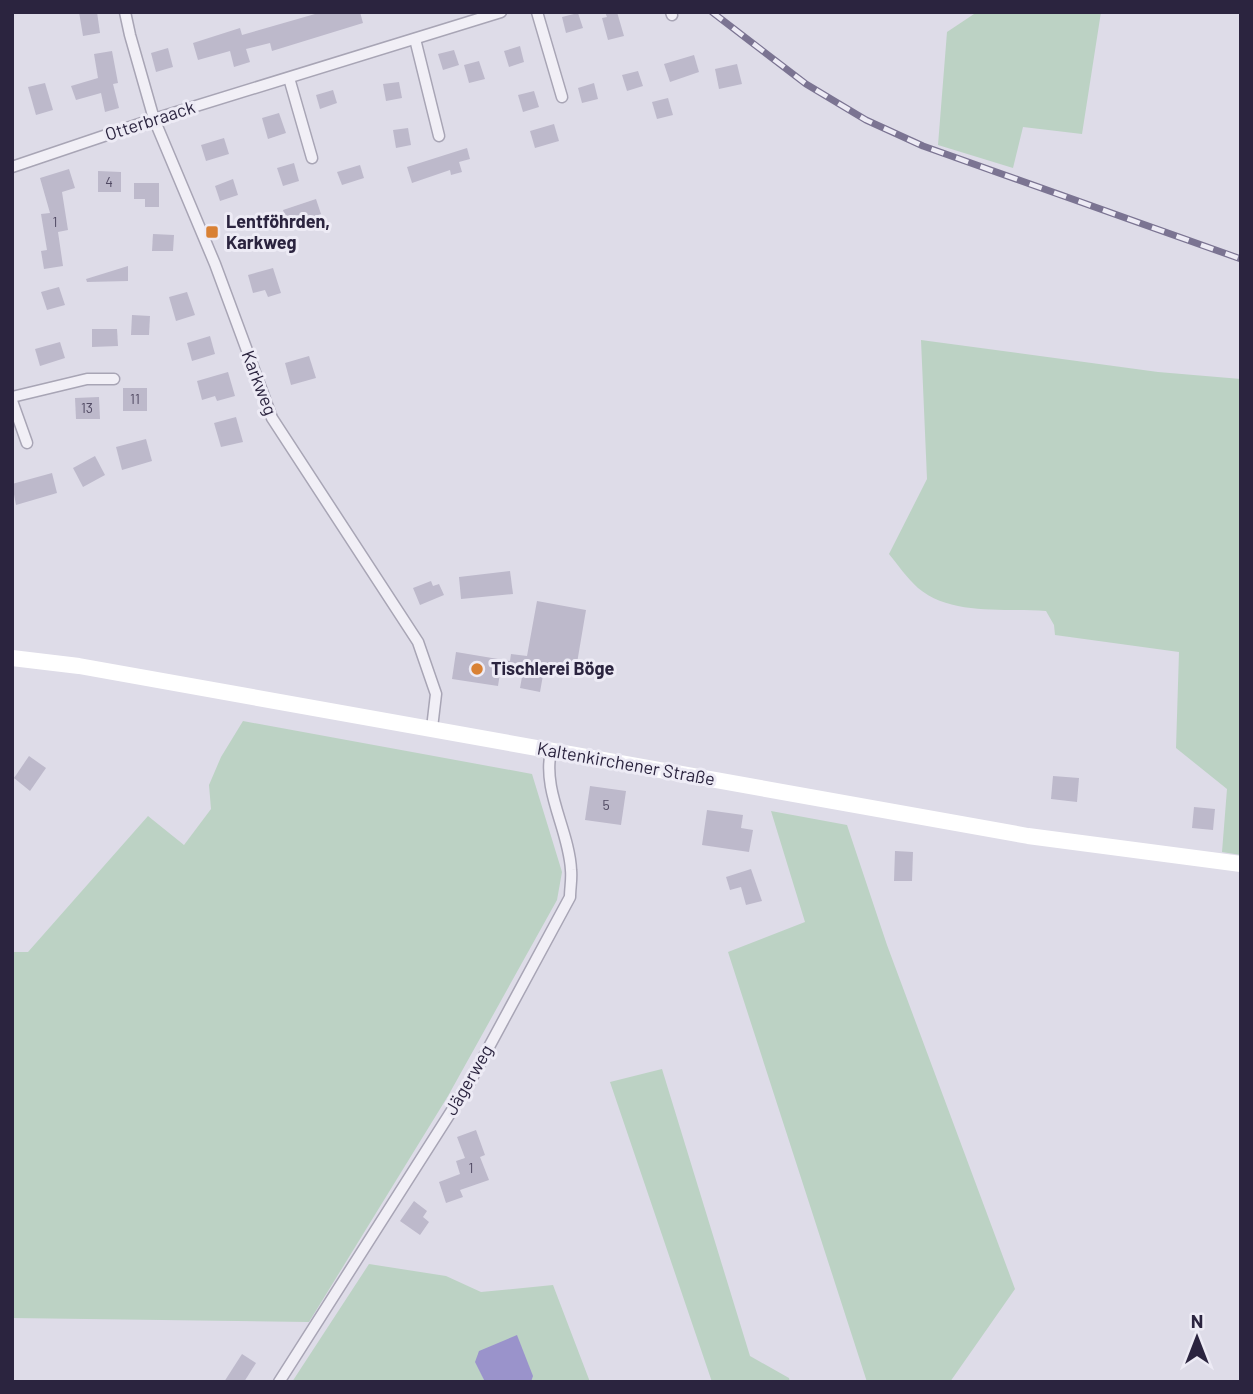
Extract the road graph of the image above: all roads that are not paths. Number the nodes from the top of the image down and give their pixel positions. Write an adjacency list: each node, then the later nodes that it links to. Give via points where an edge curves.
1 (125, 12): 7 (street, Karkweg)
2 (537, 12): 6 (street)
3 (498, 13): 4 (street, Otterbraack)
4 (415, 39): 5 (street, Otterbraack); 8 (street)
5 (289, 78): 7 (street, Otterbraack); 9 (street)
6 (562, 97)
7 (154, 119): 10 (street, Otterbraack); 15 (street, Karkweg, via 272,418 418,642 436,694)
8 (439, 136)
9 (312, 158)
10 (12, 167)
11 (114, 379): 12 (street, via 87,379)
12 (12, 399): 13 (street)
13 (27, 443)
14 (12, 658): 15 (main road, Kaltenkirchener Straße)
15 (432, 728): 16 (main road, Kaltenkirchener Straße)
16 (551, 751): 17 (main road, Kaltenkirchener Straße, via 1028,836); 18 (street, Jägerweg, via 551,785 571,868 570,897 470,1082)
17 (1241, 864)
18 (279, 1382)

